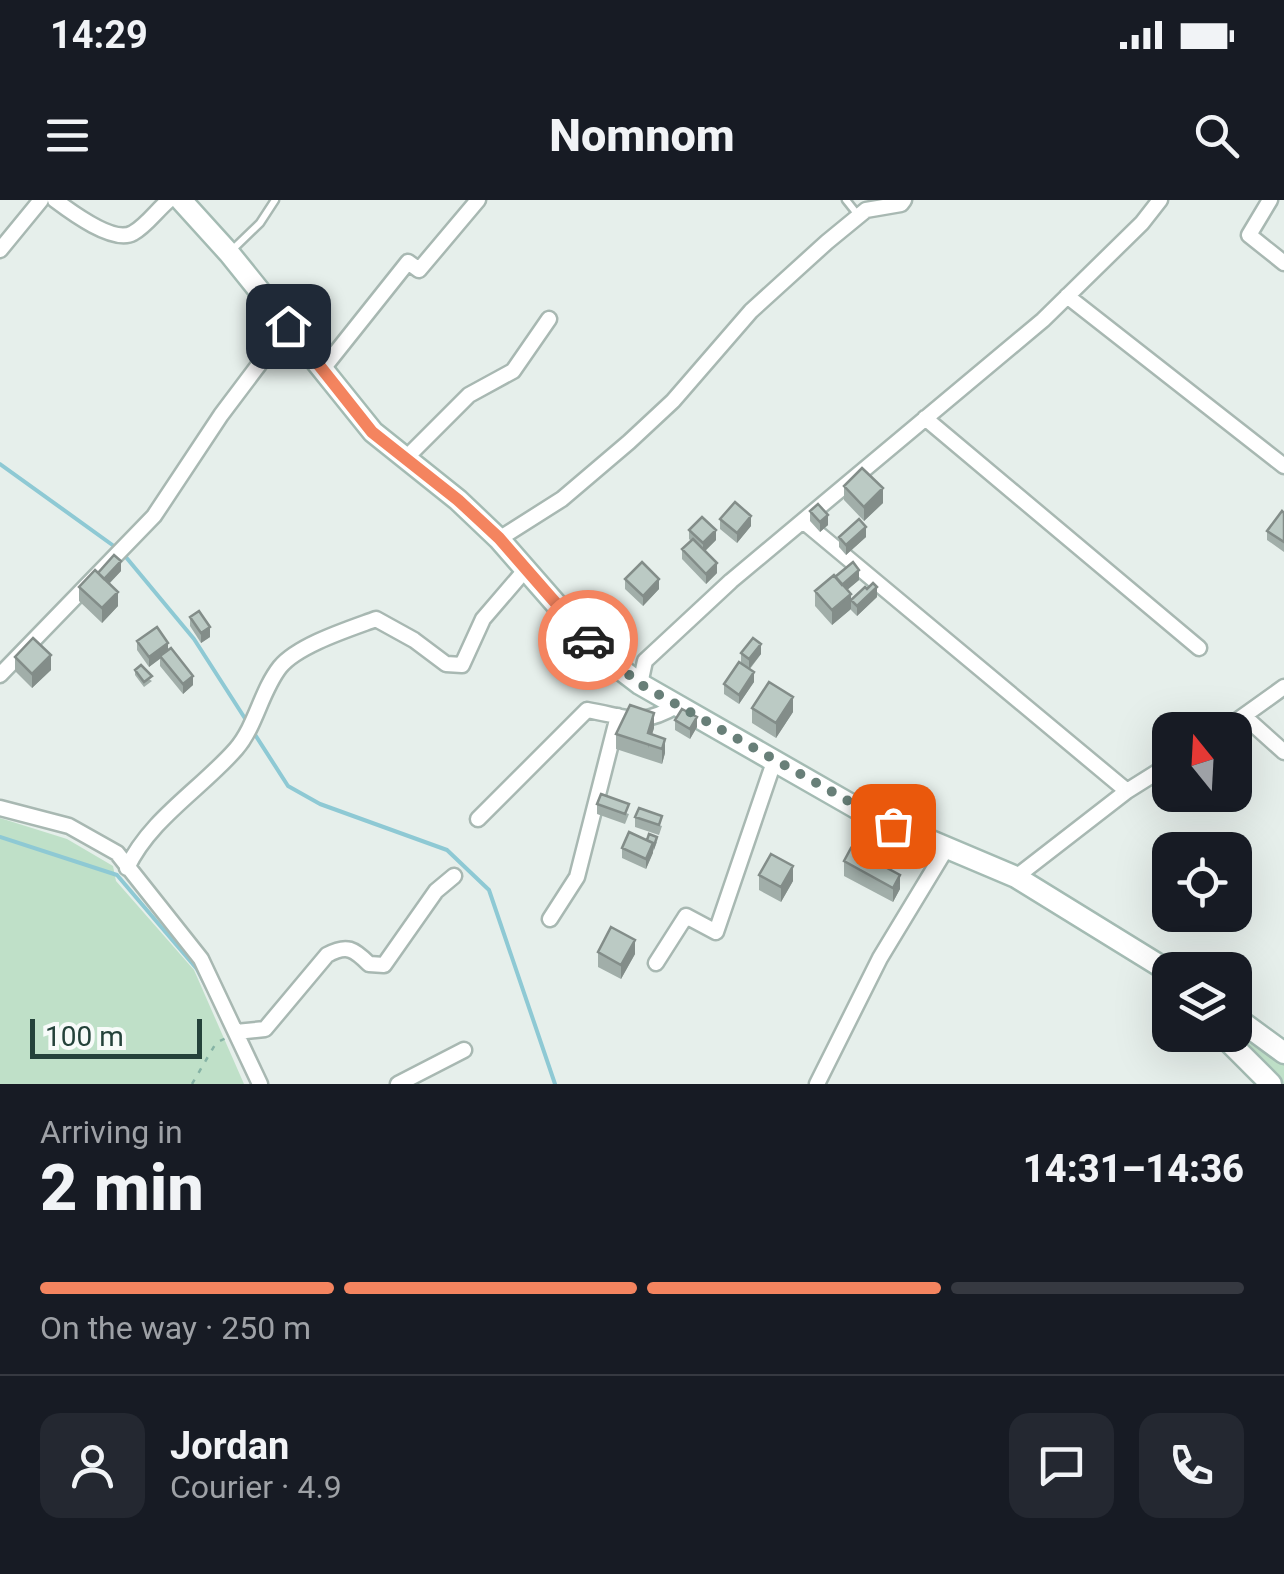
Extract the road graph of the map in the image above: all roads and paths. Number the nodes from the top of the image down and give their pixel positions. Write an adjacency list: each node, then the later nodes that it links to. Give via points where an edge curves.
1 (41, 200): 12 (street)
2 (55, 200): 3 (street, via 114,236 132,235)
3 (169, 200)
4 (181, 200): 13 (main road)
5 (274, 200): 13 (lane)
6 (478, 200): 18 (street, via 419,270 408,262)
7 (846, 200): 11 (lane)
8 (904, 200): 11 (street)
9 (1160, 200): 15 (street)
10 (1270, 200): 14 (street, via 1248,235)
11 (858, 216): 23 (street, via 752,311 628,442 562,500)
12 (0, 250)
13 (229, 253): 17 (main road)
14 (1284, 263)
15 (1068, 296): 19 (street); 21 (street)
16 (549, 319): 20 (street, via 513,371 469,396)
17 (288, 326): 18 (main road); 26 (street, via 154,516)
18 (322, 370): 20 (main road, via 372,432)
19 (924, 418): 22 (street); 25 (street)
20 (405, 459): 23 (main road)
21 (1284, 466)
22 (803, 521): 27 (street, via 645,661); 36 (street)
23 (499, 538): 24 (main road)
24 (526, 570): 27 (main road, via 598,652); 40 (street, via 482,619 462,665 446,664 376,618 280,666 238,746 150,835)
25 (1198, 648)
26 (0, 675)
27 (640, 684): 29 (main road)
28 (1284, 687): 30 (street)
29 (678, 705): 31 (street, via 655,718); 34 (main road)
30 (1250, 712)
31 (618, 716): 38 (street, via 588,710); 43 (street, via 577,878)
32 (1252, 723): 33 (street)
33 (1284, 752)
34 (775, 759): 39 (main road, via 867,814); 46 (street, via 716,932 686,916)
35 (1152, 776): 36 (street)
36 (1127, 792): 42 (street)
37 (0, 808): 40 (street, via 68,826 117,853)
38 (478, 818)
39 (946, 849): 42 (main road); 56 (street, via 880,958)
40 (127, 868): 49 (street, via 202,959)
41 (454, 876): 49 (street, via 384,964 369,964 355,950 341,948 266,1029)
42 (1016, 877): 44 (main road)
43 (550, 919)
44 (1136, 949): 45 (main road); 47 (main road)
45 (1152, 960)
46 (656, 963)
47 (1152, 965)
48 (1252, 1030): 52 (main road)
49 (236, 1032): 53 (path, via 216,1044); 54 (street)
50 (464, 1050): 55 (street)
51 (1239, 1052): 57 (main road)
52 (1284, 1053)
53 (192, 1084)
54 (260, 1084)
55 (398, 1084)
56 (817, 1084)
57 (1271, 1084)

